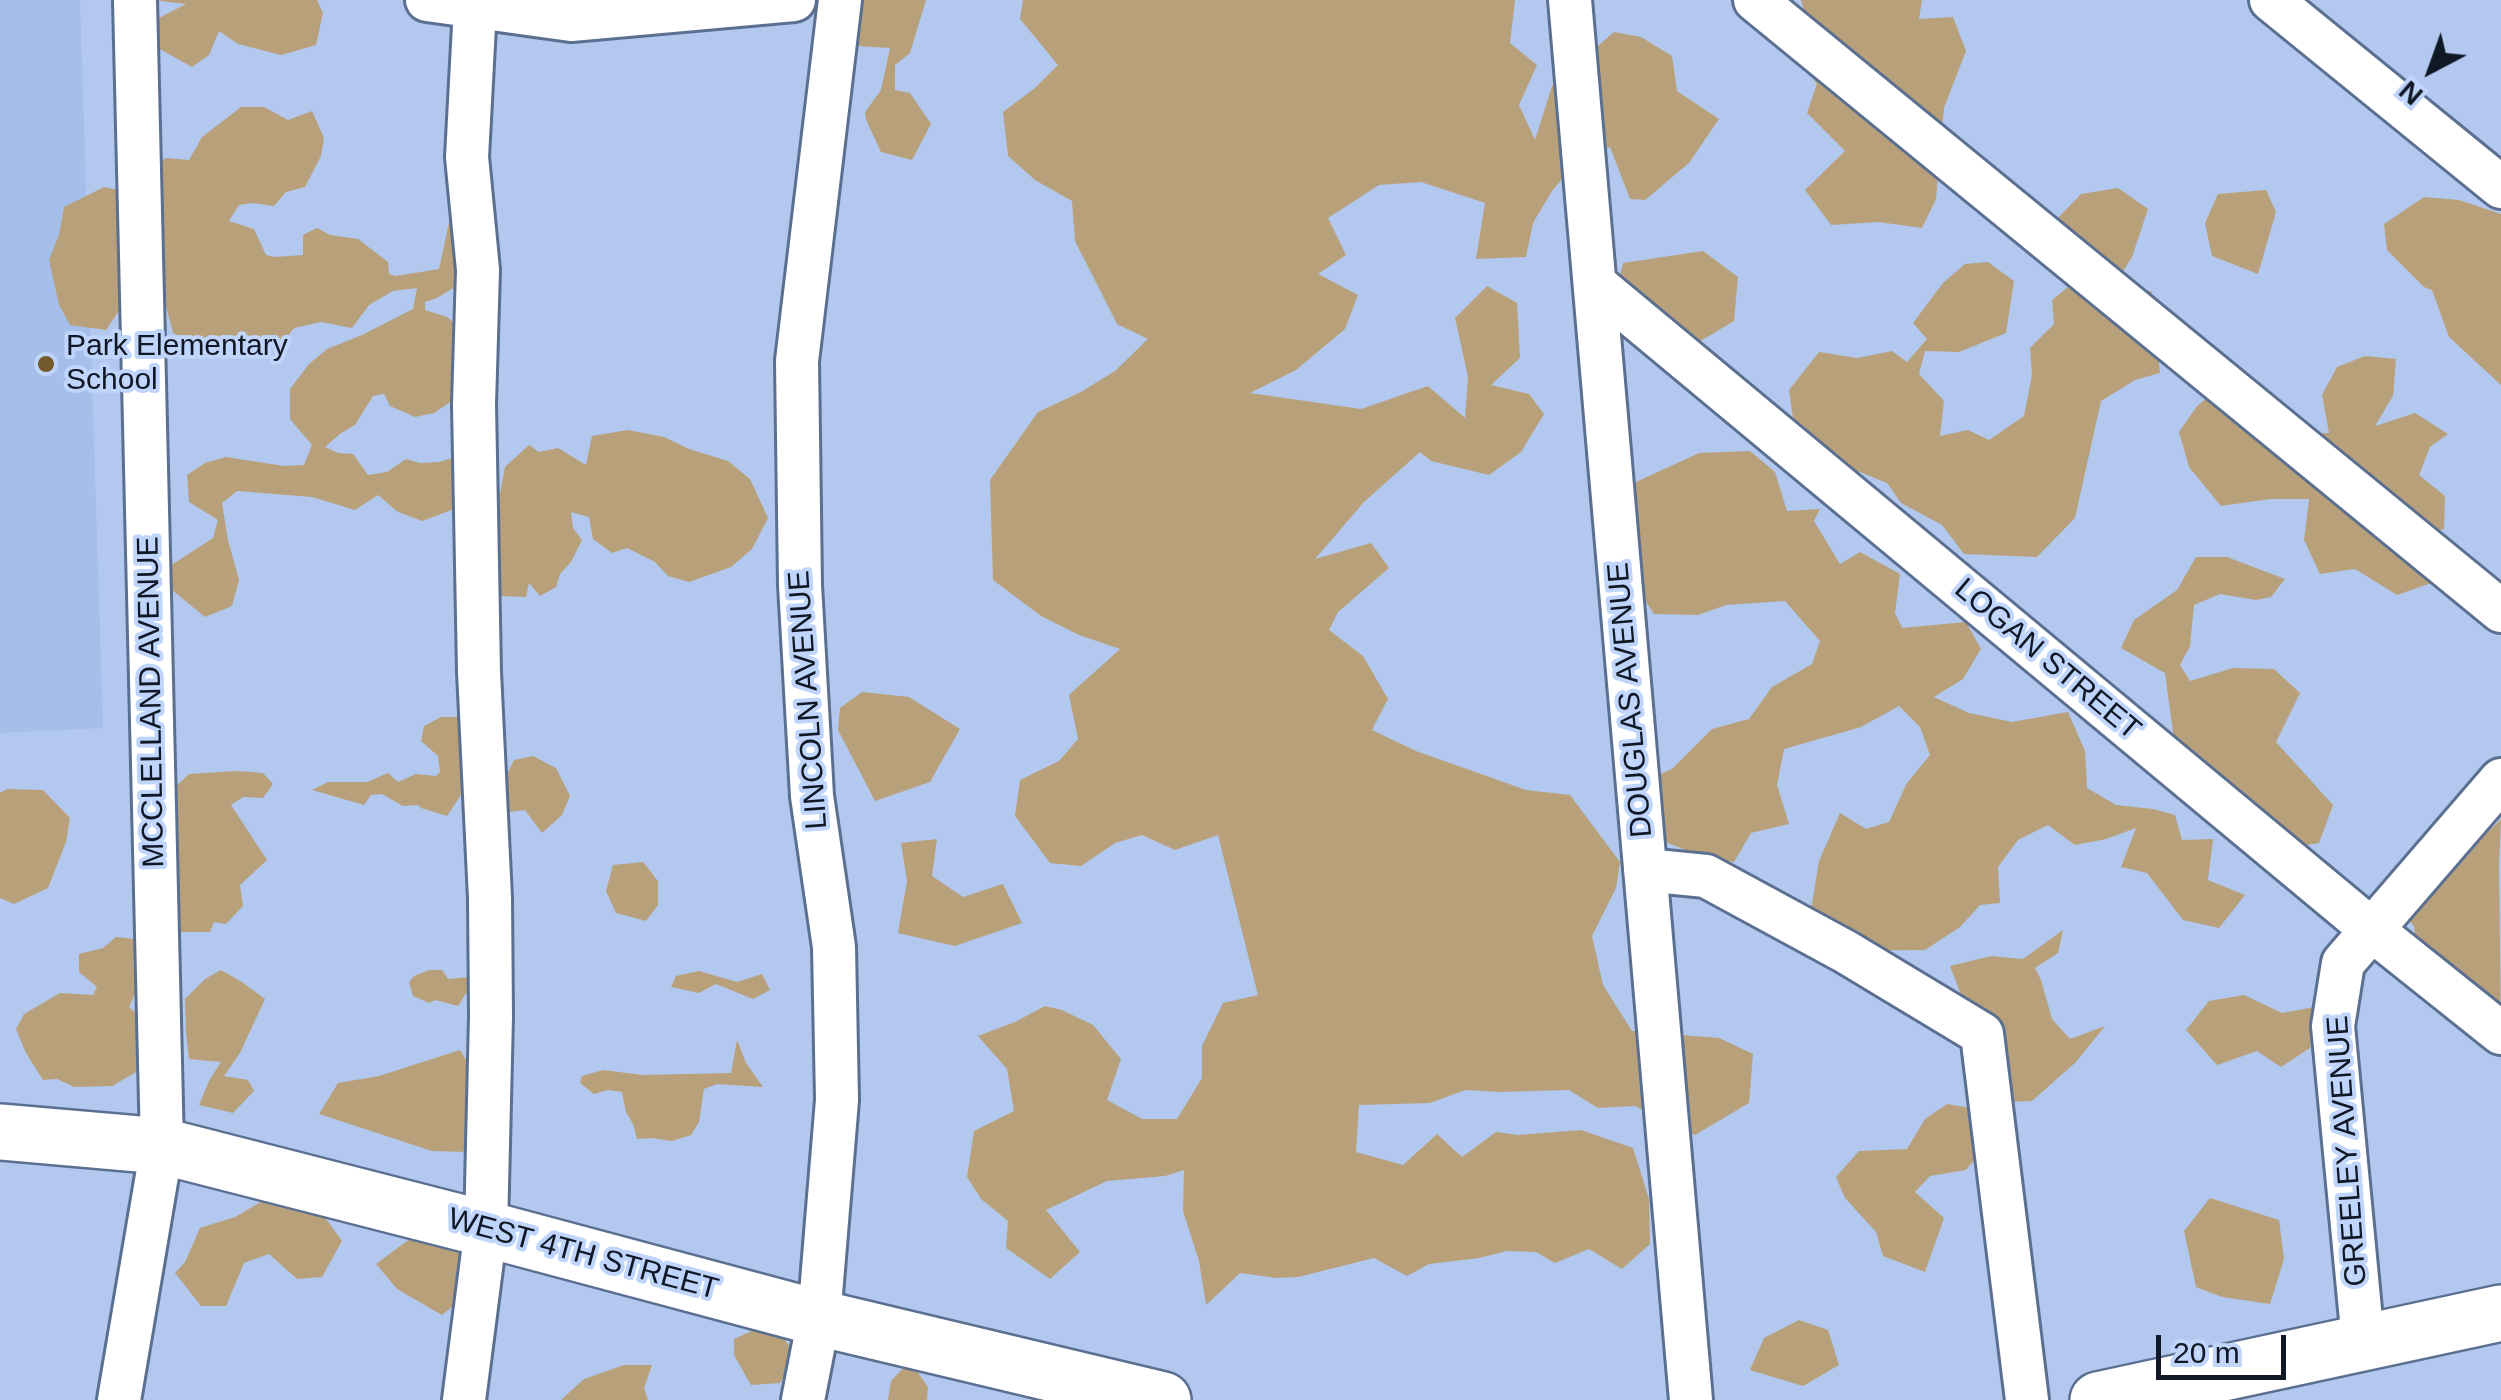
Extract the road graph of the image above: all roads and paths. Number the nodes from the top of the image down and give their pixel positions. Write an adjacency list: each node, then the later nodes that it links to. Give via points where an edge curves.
1 (134, 0): 17 (street, MCCLELLAND AVENUE)
2 (426, 0): 8 (street)
3 (794, 0): 8 (street, via 570,20)
4 (840, 0): 20 (street, LINCOLN AVENUE, via 797,361 811,777 834,961 837,1100)
5 (1570, 0): 10 (street, DOUGLAS AVENUE)
6 (1755, 0): 11 (street)
7 (2289, 5): 9 (street)
8 (475, 6): 18 (street, via 467,157 478,270 478,633 490,898)
9 (2501, 187)
10 (1595, 284): 13 (street, DOUGLAS AVENUE); 14 (street, LOGAN STREET)
11 (2501, 611)
12 (2501, 780): 14 (street, GREELEY AVENUE)
13 (1645, 870): 26 (street, DOUGLAS AVENUE); 27 (street, via 1706,876 1982,1034)
14 (2372, 930): 15 (street, LOGAN STREET); 21 (street, GREELEY AVENUE, via 2344,963 2333,1026)
15 (2501, 1033)
16 (0, 1132): 17 (main road, WEST 4TH STREET)
17 (162, 1146): 18 (main road, WEST 4TH STREET); 22 (street, MCCLELLAND AVENUE)
18 (486, 1229): 20 (main road, WEST 4TH STREET); 23 (street)
19 (2501, 1312): 21 (main road)
20 (818, 1318): 24 (street, LINCOLN AVENUE); 25 (main road, WEST 4TH STREET)
21 (2363, 1341): 28 (main road)
22 (119, 1400)
23 (464, 1400)
24 (803, 1400)
25 (1163, 1400)
26 (1691, 1400)
27 (2027, 1400)
28 (2098, 1400)

